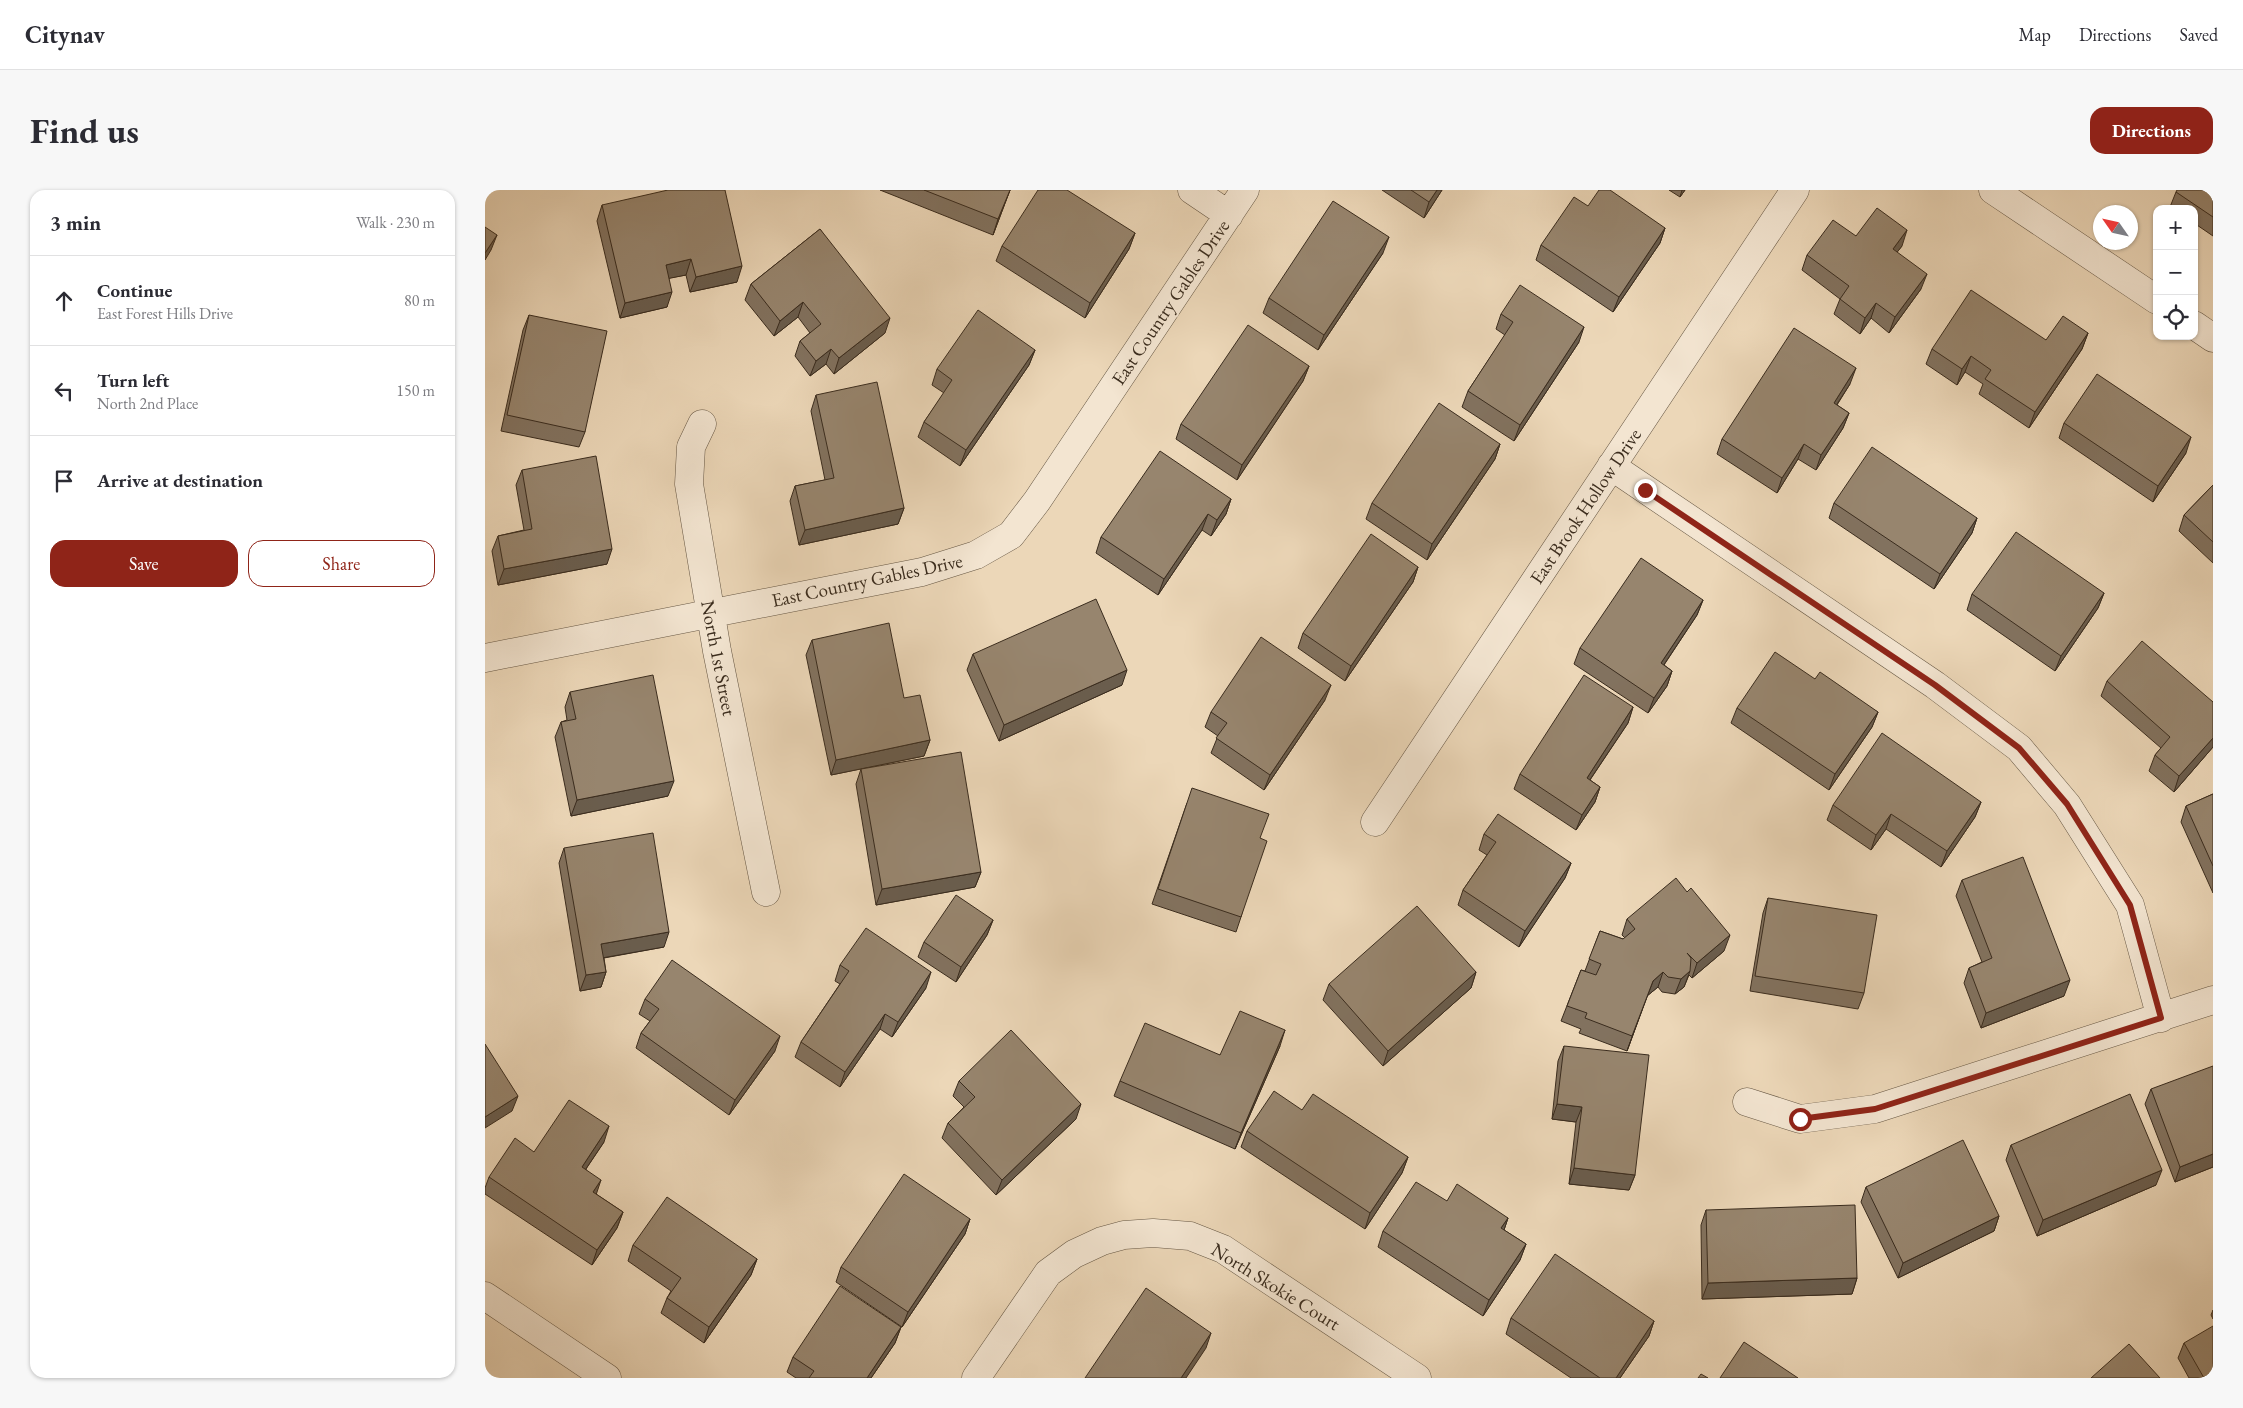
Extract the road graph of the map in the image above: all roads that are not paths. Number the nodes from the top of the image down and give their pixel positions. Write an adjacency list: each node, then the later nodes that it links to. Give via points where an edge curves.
1 (1192, 190): 5 (street)
2 (1245, 190): 5 (street, East Country Gables Drive)
3 (1795, 190): 10 (street, East Brook Hollow Drive)
4 (1993, 190): 6 (street)
5 (1229, 215): 11 (street, East Country Gables Drive, via 1011,535 976,555 947,566)
6 (2153, 297)
7 (2198, 328): 8 (street)
8 (2213, 338)
9 (702, 424): 11 (street, North 1st Street, via 691,447 689,484)
10 (1611, 466): 13 (street, East Brook Hollow Drive); 16 (street, via 1935,685 2019,748 2067,804 2130,905)
11 (710, 613): 12 (street, East Country Gables Drive); 14 (street, North 1st Street)
12 (485, 658)
13 (1375, 822)
14 (766, 892)
15 (2213, 1000): 16 (street)
16 (2161, 1018): 17 (street, via 1875,1109 1800,1119)
17 (1747, 1102)
18 (485, 1296): 19 (street)
19 (607, 1378)
20 (976, 1378): 21 (street, North Skokie Court, via 1048,1273 1074,1254 1102,1241 1124,1235 1153,1233 1190,1236 1223,1249)
21 (1417, 1378)

